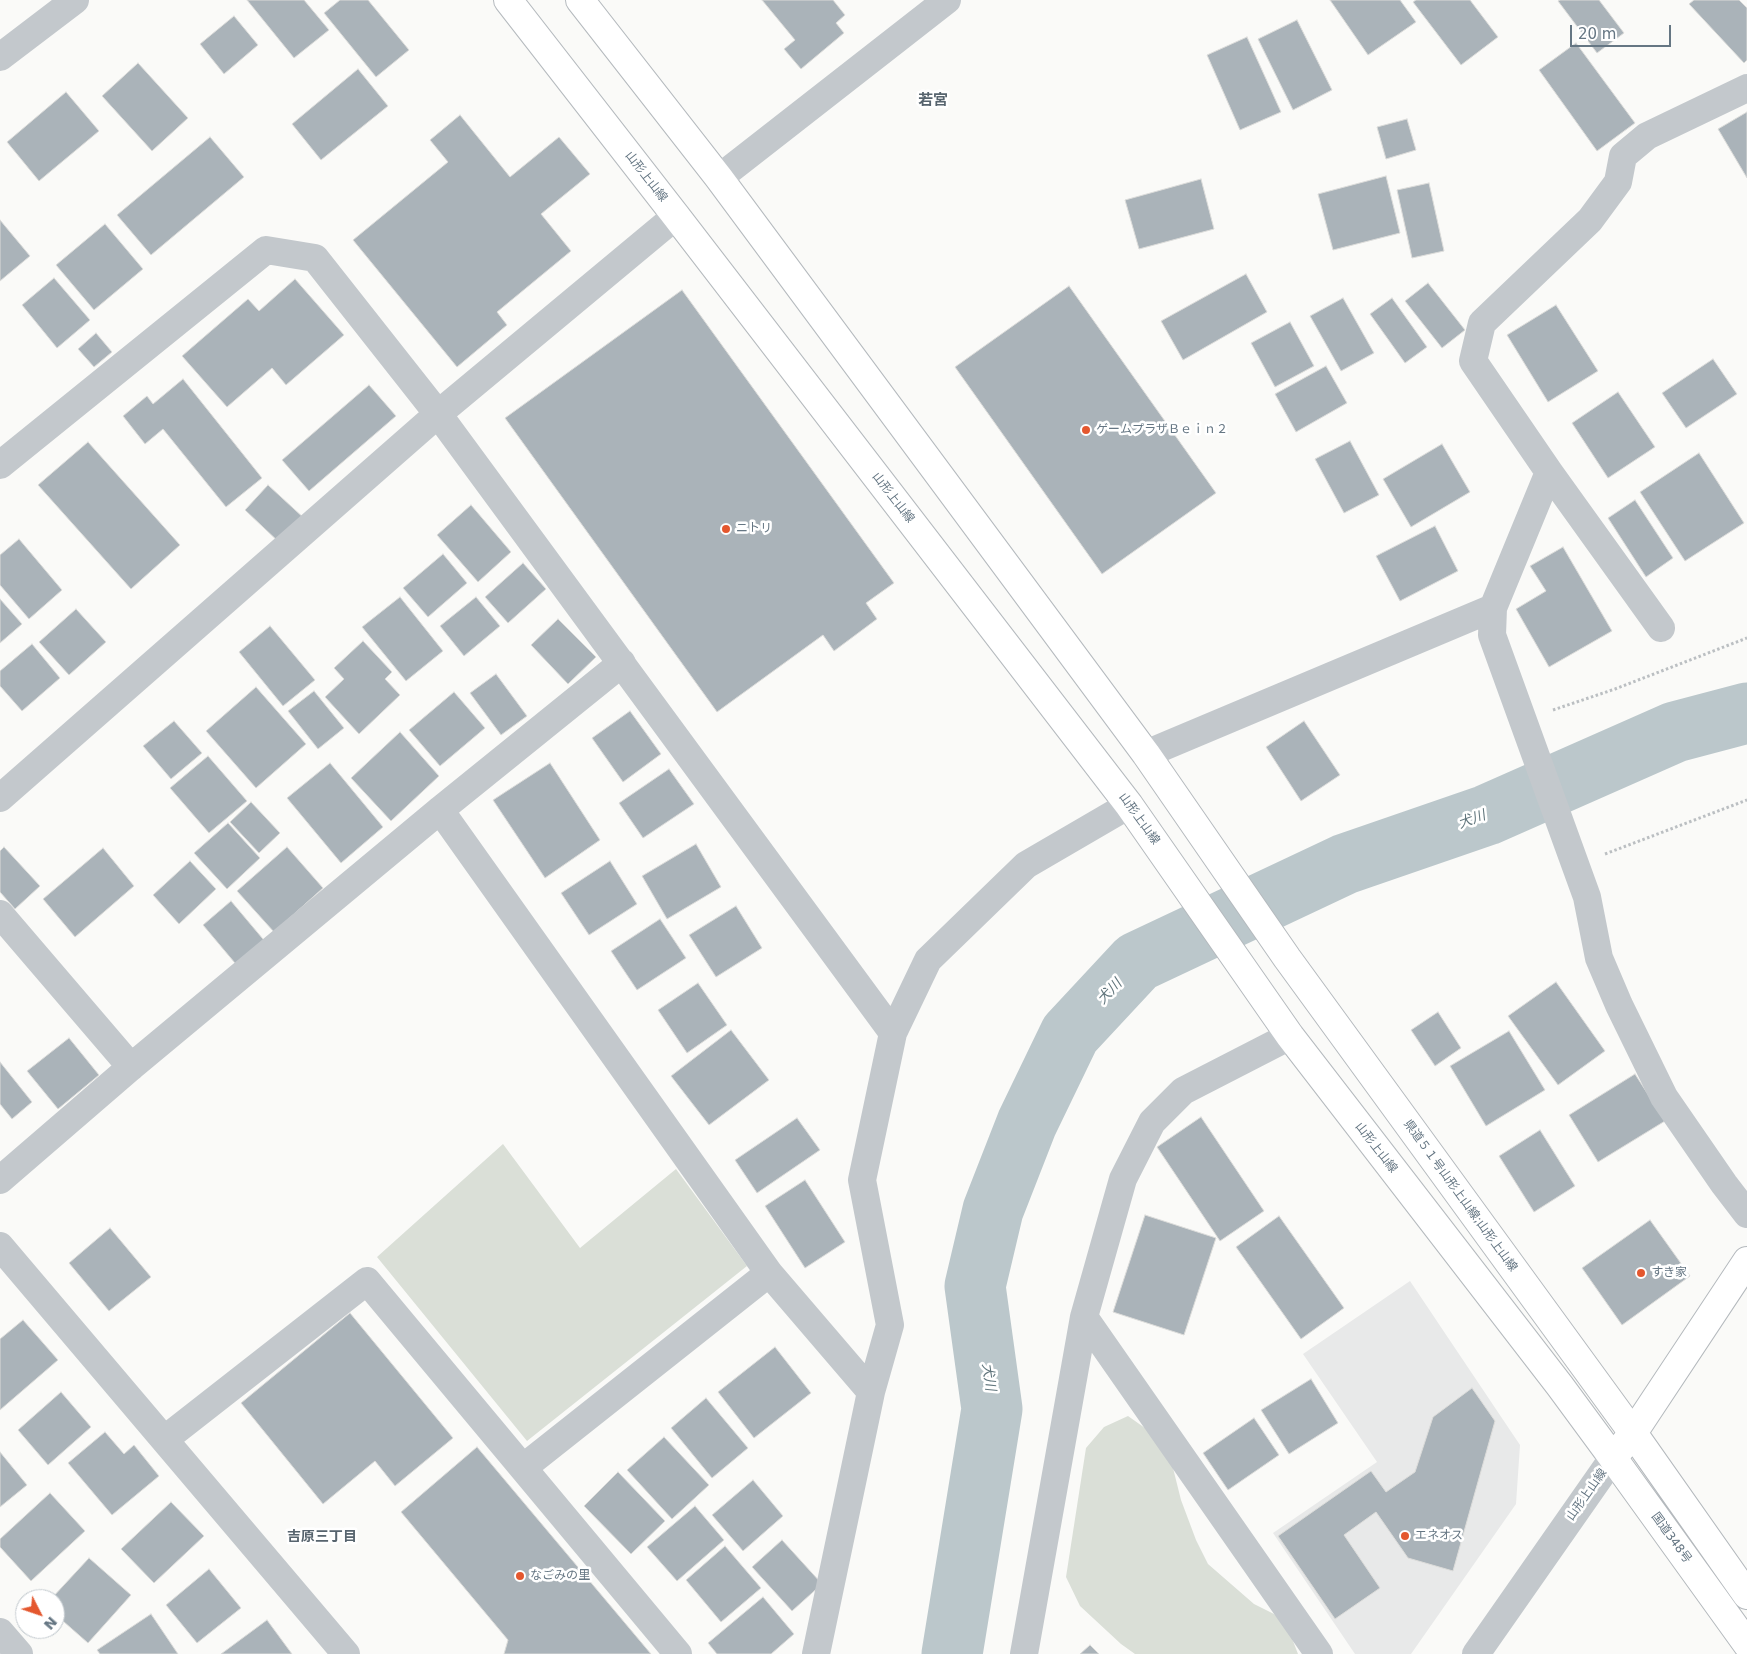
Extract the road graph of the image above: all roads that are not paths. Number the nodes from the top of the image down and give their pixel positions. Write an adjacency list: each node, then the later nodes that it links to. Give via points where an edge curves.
1 (76, 0): 5 (street)
2 (508, 0): 8 (main road, 山形上山線)
3 (580, 0): 7 (main road)
4 (947, 0): 7 (street)
5 (0, 57)
6 (1747, 88): 11 (street, via 1647,136 1624,156 1618,182 1590,220 1482,323 1473,361)
7 (719, 178): 15 (main road)
8 (676, 216): 9 (street); 17 (main road, 山形上山線)
9 (438, 414): 10 (street, via 315,258 266,250); 14 (street); 16 (street)
10 (0, 465)
11 (1549, 472): 12 (street); 13 (street)
12 (1493, 608): 15 (street); 24 (street, via 1492,636 1587,897 1599,958 1660,1088)
13 (1661, 628)
14 (622, 664): 18 (street); 20 (street)
15 (1146, 754): 30 (main road, 県道５１号山形上山線;山形上山線, via 1287,958)
16 (0, 798)
17 (1129, 805): 20 (street, via 1026,865 928,960); 21 (main road, 山形上山線)
18 (440, 810): 22 (street); 27 (street)
19 (0, 914): 22 (street)
20 (893, 1033): 29 (street, via 862,1180 890,1325)
21 (1290, 1036): 28 (street, via 1183,1091 1152,1122 1123,1179); 32 (main road, 山形上山線)
22 (131, 1067): 23 (street)
23 (0, 1180)
24 (1747, 1214)
25 (0, 1246): 31 (street)
26 (1747, 1260): 30 (main road)
27 (769, 1273): 29 (street); 33 (street)
28 (1084, 1317): 41 (street); 42 (street)
29 (871, 1392): 40 (street)
30 (1632, 1434): 32 (main road); 34 (main road)
31 (165, 1440): 33 (street, via 367,1281); 38 (street)
32 (1613, 1458): 36 (main road, 国道348号); 43 (street, 山形上山線)
33 (524, 1468): 39 (street)
34 (1747, 1594)
35 (0, 1632): 37 (street)
36 (1747, 1644)
37 (19, 1654)
38 (346, 1654)
39 (678, 1654)
40 (816, 1654)
41 (1024, 1654)
42 (1319, 1654)
43 (1476, 1654)

